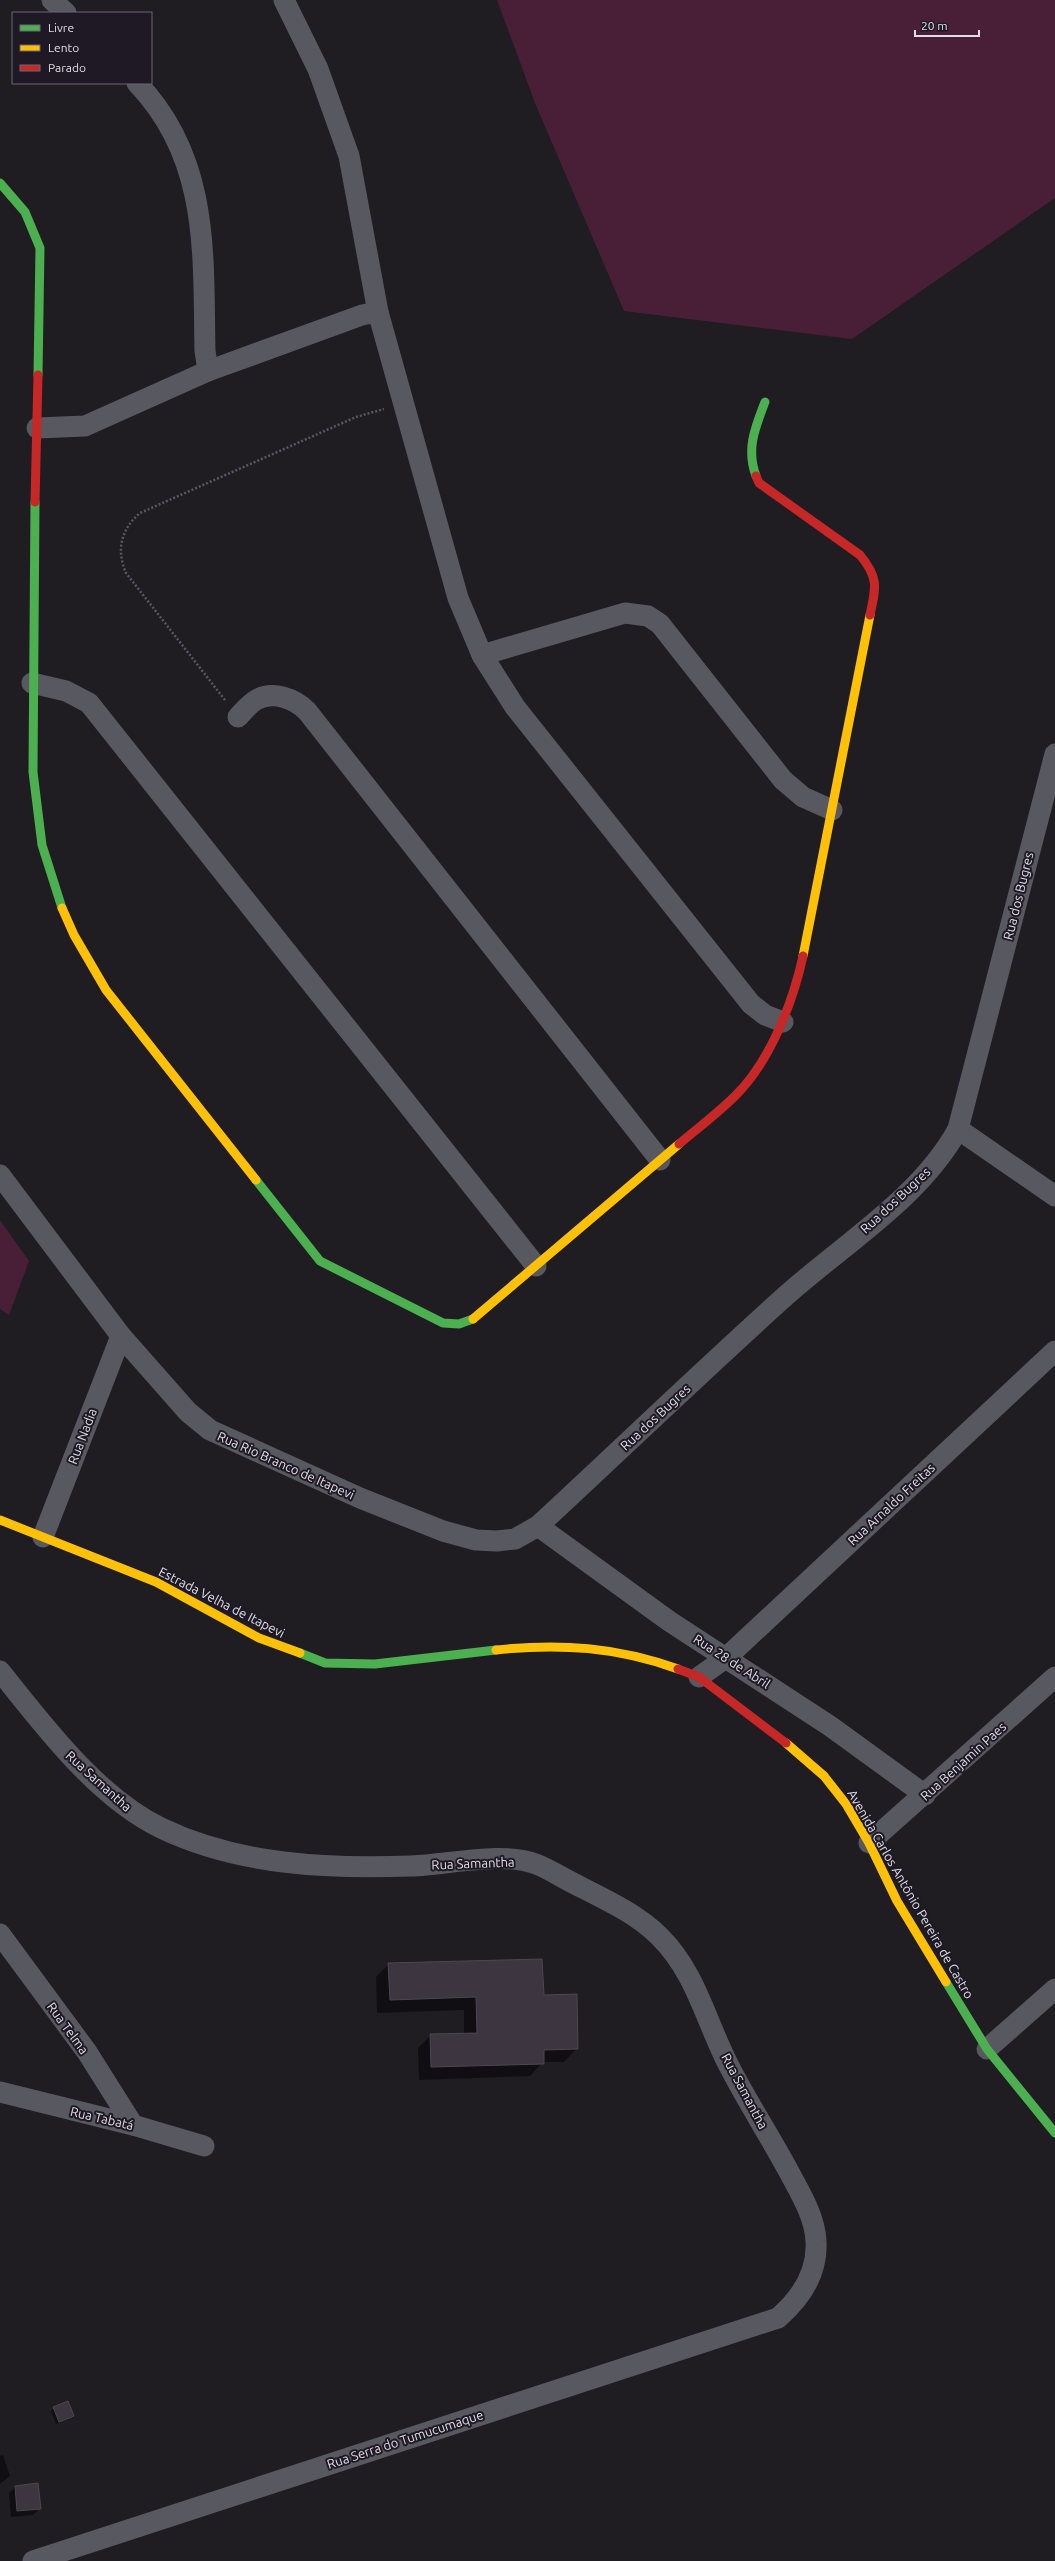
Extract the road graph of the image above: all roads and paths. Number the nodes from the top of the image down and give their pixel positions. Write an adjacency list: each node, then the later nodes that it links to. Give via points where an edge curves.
1 (52, 0): 3 (street)
2 (284, 0): 6 (street, via 318,69 349,156)
3 (65, 12)
4 (138, 84): 7 (street, via 154,103 176,139 196,195 201,221 205,351)
5 (0, 183): 10 (street, via 26,211 40,248)
6 (378, 312): 7 (street, via 362,315); 9 (street)
7 (208, 371): 10 (street, via 85,426)
8 (765, 402): 15 (street, via 751,440 751,462 759,483 860,555 872,570 875,580 874,600)
9 (402, 404): 11 (street, via 458,598); 13 (path, via 356,417 140,514 128,526 120,553 126,573)
10 (37, 428): 12 (street)
11 (482, 655): 15 (street, via 625,613 648,616 660,624 783,780 803,796); 16 (street, via 515,707 751,1004 765,1015)
12 (32, 683): 21 (street, via 66,691 89,704); 21 (street, via 33,772 38,823 51,876 74,935 106,990 320,1262 436,1321 451,1324 468,1322 476,1318)
13 (238, 717): 18 (street, via 256,700 265,697 285,698 301,704 308,711)
14 (1055, 754): 17 (street, Rua dos Bugres)
15 (832, 810): 16 (street, via 797,981)
16 (783, 1022): 18 (street, via 754,1072 736,1095)
17 (958, 1129): 20 (street); 25 (street, Rua dos Bugres, via 946,1151 899,1200 781,1299)
18 (660, 1160): 21 (street)
19 (0, 1176): 22 (street, Rua Rio Branco de Itapevi)
20 (1055, 1196)
21 (536, 1266)
22 (121, 1336): 25 (street, Rua Rio Branco de Itapevi, via 188,1412 210,1430 236,1443 360,1498 444,1531 476,1540 515,1539); 26 (street, Rua Nadia)
23 (1055, 1351): 28 (street, Rua Arnaldo Freitas)
24 (0, 1520): 26 (street, Estrada Velha de Itapevi)
25 (538, 1526): 28 (street, Rua 28 de Abril, via 669,1621)
26 (43, 1537): 27 (street, Estrada Velha de Itapevi, via 156,1582 259,1638 325,1663 375,1664)
27 (465, 1655): 30 (street, Avenida Carlos Antônio Pereira de Castro, via 558,1645 600,1648 645,1657)
28 (727, 1657): 30 (street, Rua Arnaldo Freitas); 32 (street, Rua 28 de Abril, via 830,1726)
29 (0, 1671): 41 (street, Rua Samantha, via 57,1742 133,1812 160,1828 196,1843 226,1852 304,1864 412,1866 507,1860 534,1863 629,1913 658,1934 678,1956 700,1996 728,2064 801,2194 813,2223 816,2242 814,2266 806,2288 793,2305)
30 (699, 1676): 33 (street, Avenida Carlos Antônio Pereira de Castro, via 759,1720 824,1776 846,1804)
31 (1055, 1677): 32 (street, Rua Benjamin Paes)
32 (925, 1795): 33 (street, Rua Benjamin Paes)
33 (869, 1843): 36 (street, Avenida Carlos Antônio Pereira de Castro, via 896,1900)
34 (0, 1934): 38 (street, Rua Telma, via 87,2052)
35 (1055, 1989): 36 (street)
36 (987, 2049): 39 (street, Avenida Carlos Antônio Pereira de Castro)
37 (0, 2092): 38 (street, Rua Tabatá)
38 (133, 2124): 40 (street, Rua Tabatá)
39 (1055, 2133)
40 (204, 2146)
41 (778, 2318): 42 (street, Rua Serra do Tumucumaque)
42 (33, 2561)

